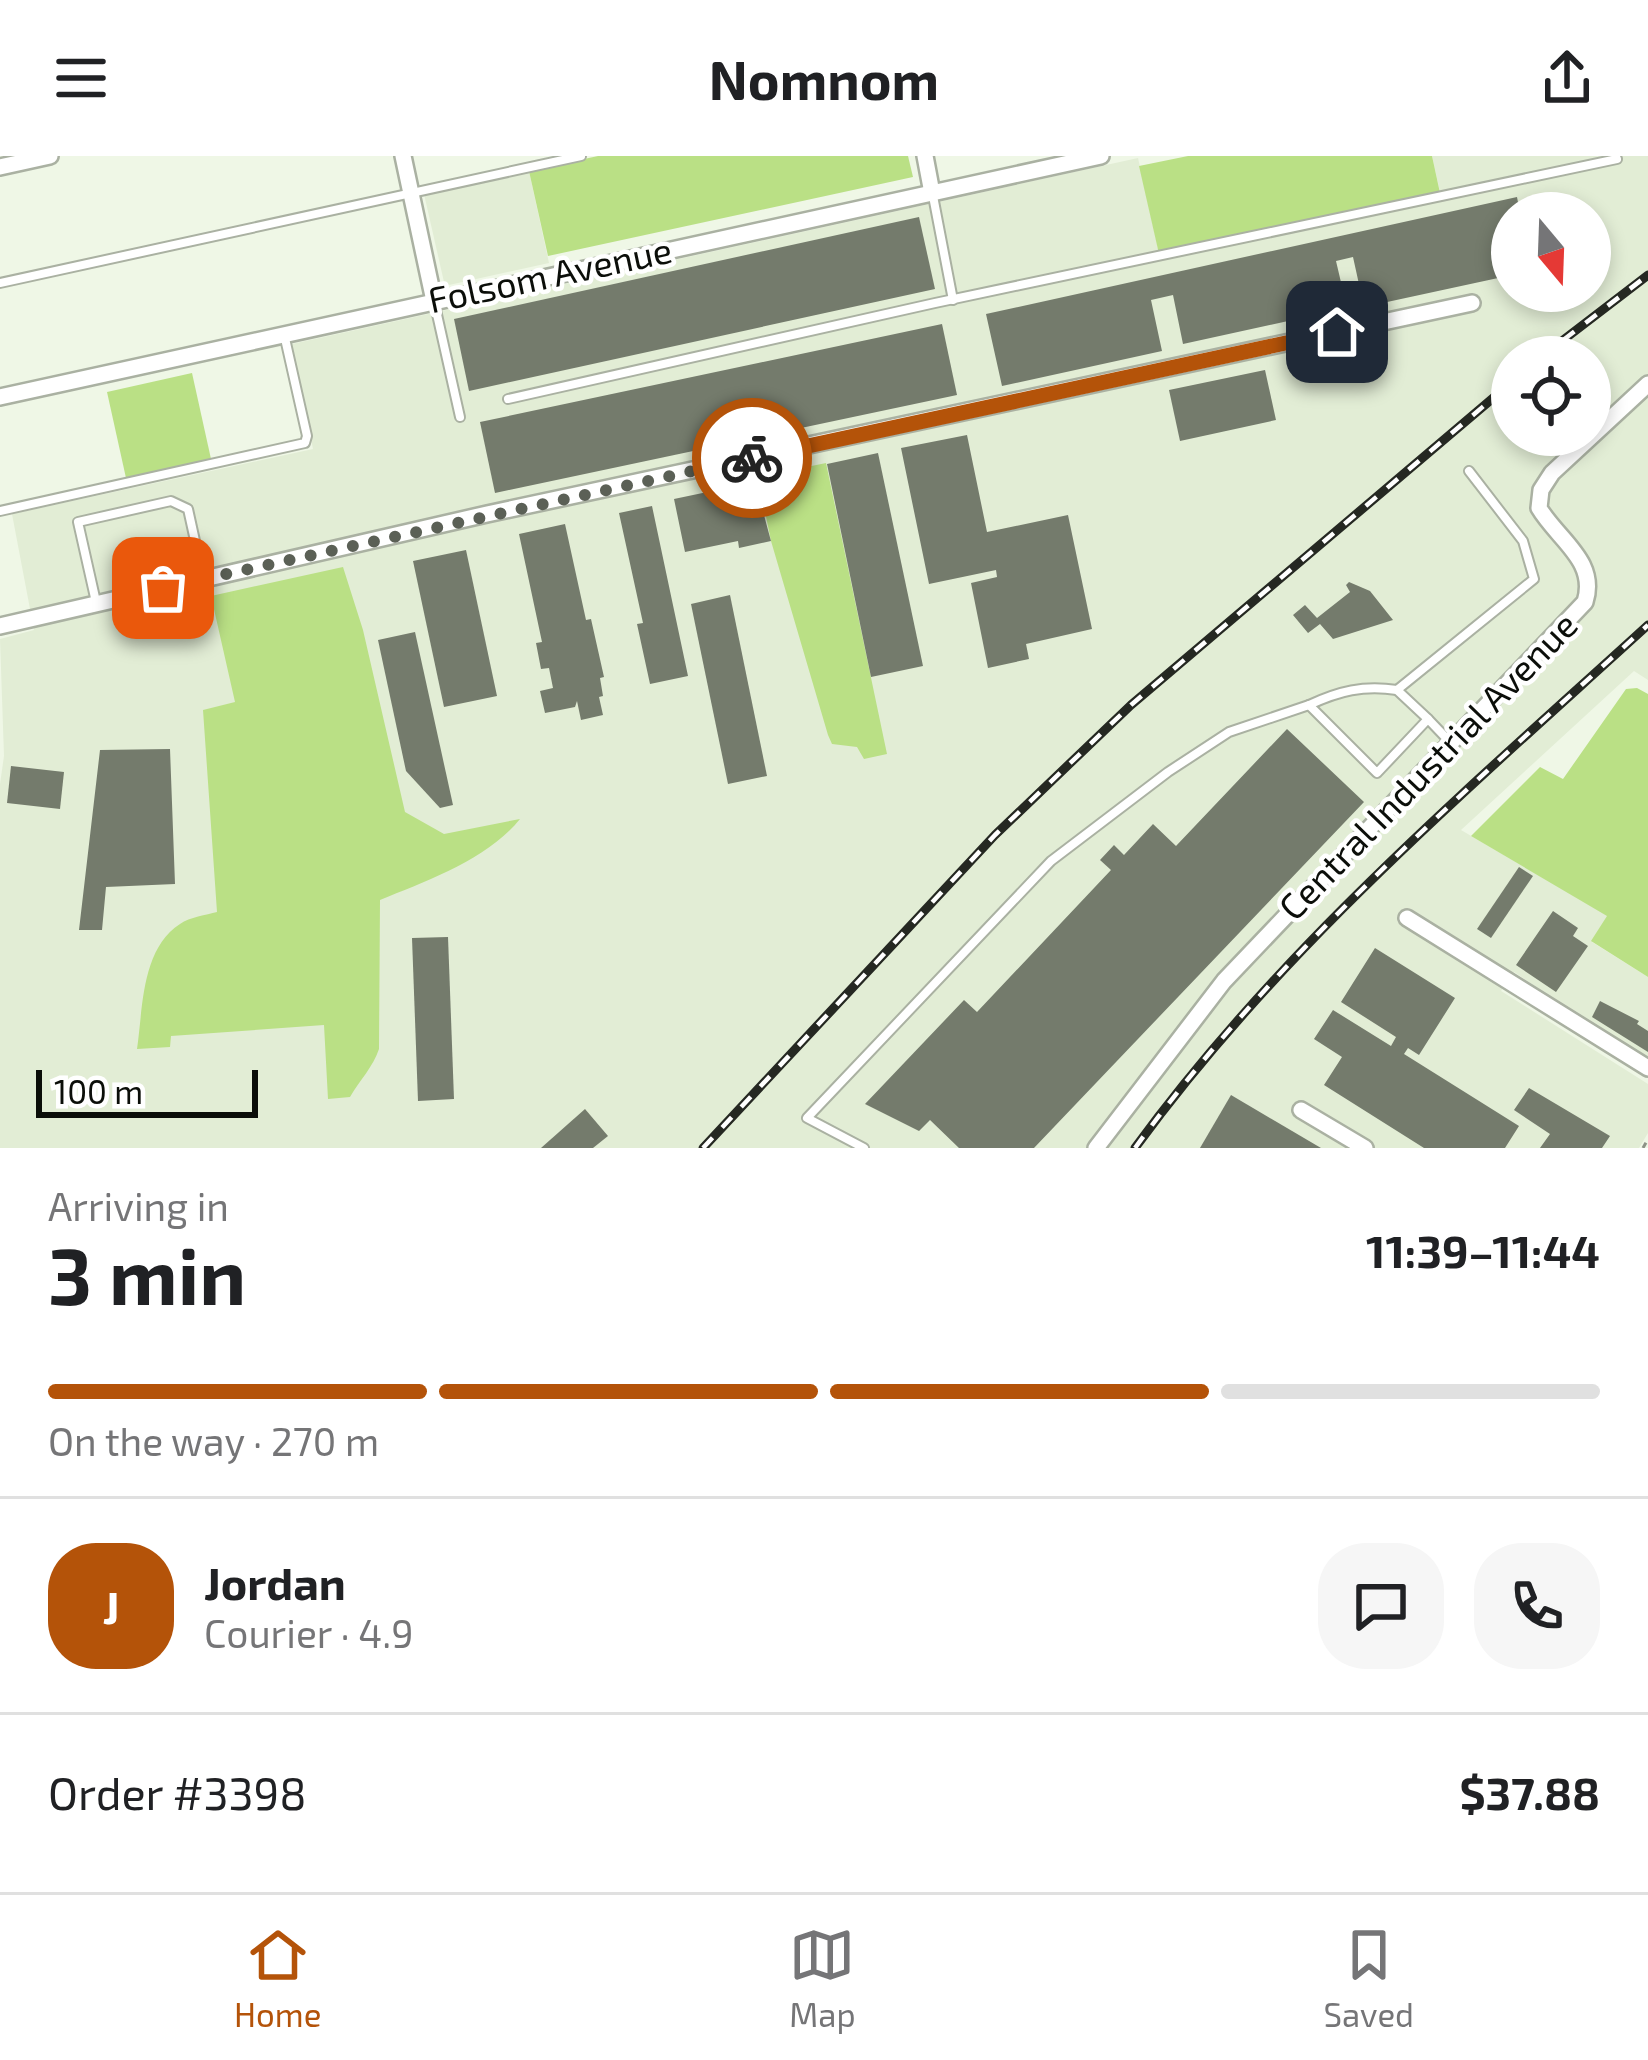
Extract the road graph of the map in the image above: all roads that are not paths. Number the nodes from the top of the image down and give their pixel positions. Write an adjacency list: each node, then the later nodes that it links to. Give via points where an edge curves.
1 (50, 156): 7 (street)
2 (403, 156): 9 (street)
3 (581, 156): 9 (lane)
4 (925, 156): 8 (street)
5 (1101, 156): 8 (street, Folsom Avenue)
6 (1617, 159): 11 (lane)
7 (0, 167)
8 (932, 193): 11 (lane); 12 (street, Folsom Avenue)
9 (412, 194): 10 (lane); 12 (street)
10 (0, 283)
11 (953, 300): 17 (lane)
12 (434, 301): 14 (street, Folsom Avenue); 18 (lane)
13 (1472, 303): 21 (street)
14 (284, 334): 16 (street, Folsom Avenue); 20 (lane, via 304,443)
15 (1648, 384): 27 (street, Central Industrial Avenue, via 1541,490 1539,508 1588,575 1585,602)
16 (0, 397)
17 (508, 399)
18 (460, 417)
19 (1469, 471): 24 (lane, via 1523,541 1534,579)
20 (0, 511)
21 (203, 579): 22 (street); 22 (lane, via 183,505 77,522)
22 (96, 604): 23 (street)
23 (0, 626)
24 (1396, 690): 25 (lane, via 1350,689); 26 (lane)
25 (1309, 705): 26 (lane, via 1377,772); 31 (lane, via 1229,732 1051,861 807,1118)
26 (1428, 719): 27 (lane)
27 (1450, 742): 32 (street, Central Industrial Avenue, via 1224,980)
28 (1407, 918): 29 (street)
29 (1648, 1069)
30 (1300, 1110): 33 (street)
31 (864, 1148)
32 (1096, 1148)
33 (1365, 1148)

